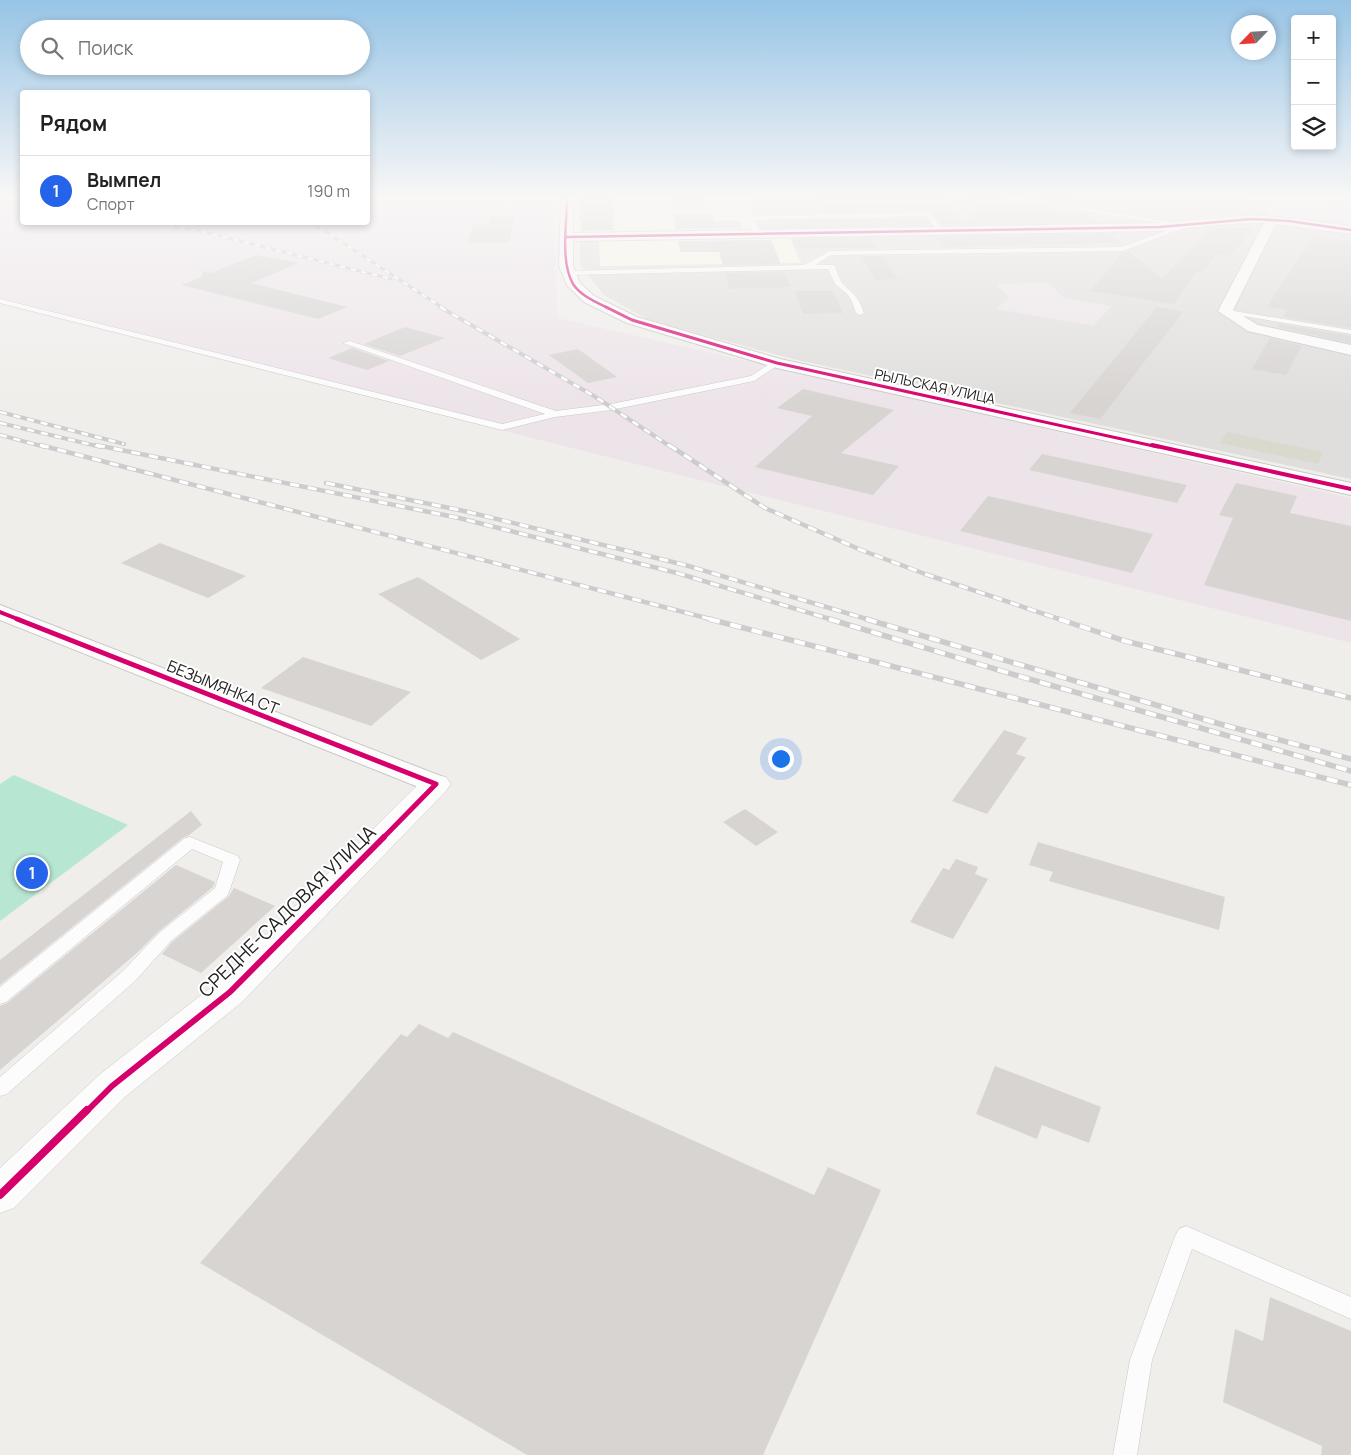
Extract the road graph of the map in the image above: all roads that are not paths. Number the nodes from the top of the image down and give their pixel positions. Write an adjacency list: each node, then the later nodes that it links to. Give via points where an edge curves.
1 (566, 266): 5 (street)
2 (808, 266): 4 (lane)
3 (1248, 266): 7 (street)
4 (805, 268): 5 (lane); 8 (lane, via 831,267)
5 (568, 273): 12 (street, РЫЛЬСКАЯ УЛИЦА, via 574,285 589,299 632,320)
6 (0, 301): 13 (lane, via 502,427)
7 (1225, 310): 9 (lane); 11 (street, via 1253,328)
8 (860, 313)
9 (1351, 332)
10 (347, 343): 13 (lane)
11 (1351, 350)
12 (777, 363): 13 (lane, via 754,378 611,407); 14 (street, РЫЛЬСКАЯ УЛИЦА)
13 (555, 414)
14 (1351, 489)
15 (0, 612): 16 (street, БЕЗЫМЯНКА СТ)
16 (436, 784): 19 (street, СРЕДНЕ-САДОВАЯ УЛИЦА, via 230,992 112,1086)
17 (0, 997): 18 (lane, via 190,842 232,860 222,891 165,938 129,976)
18 (0, 1088)
19 (0, 1195)
20 (1351, 1308): 21 (lane, via 1186,1236 1141,1360)
21 (1125, 1455)

